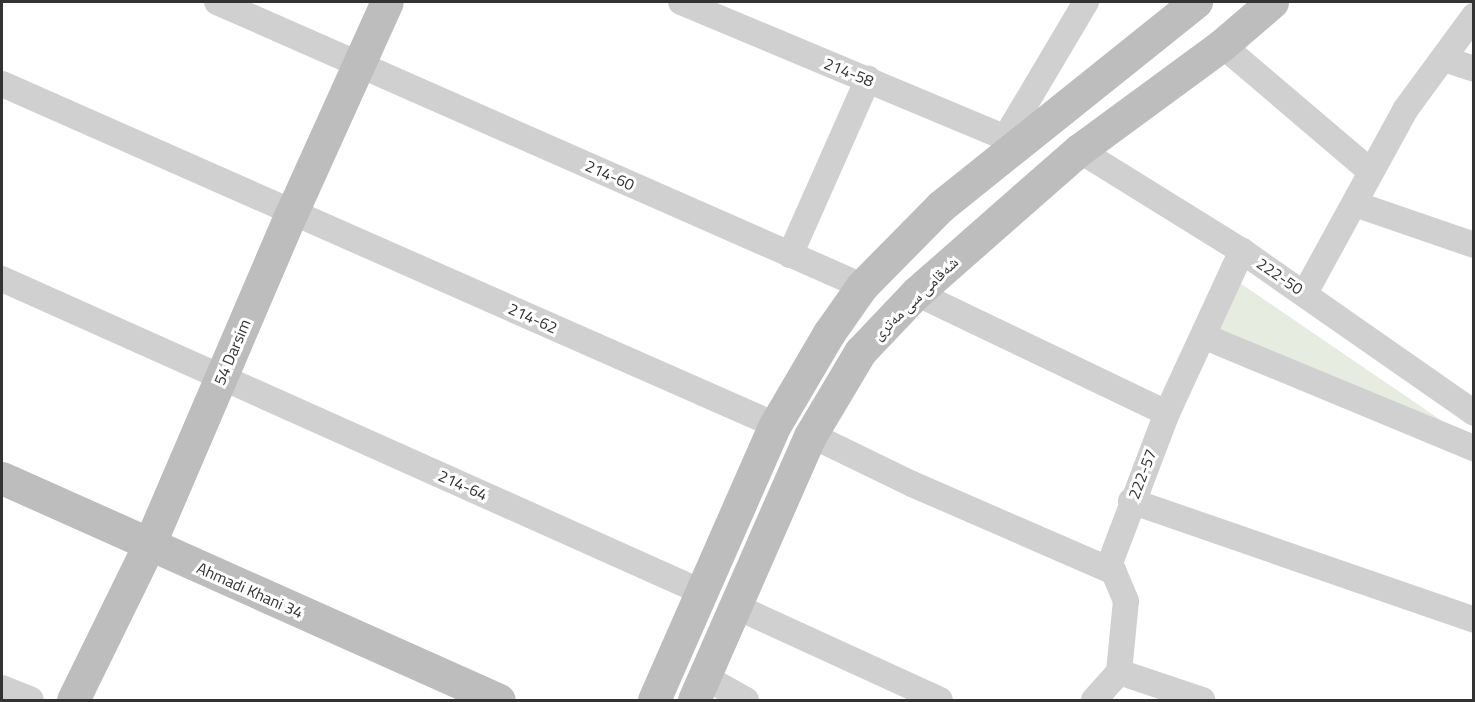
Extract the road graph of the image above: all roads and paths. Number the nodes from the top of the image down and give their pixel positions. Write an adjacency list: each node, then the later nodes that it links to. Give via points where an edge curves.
1 (216, 2): 11 (street, 214-60)
2 (387, 2): 11 (main road, 54 Darsim)
3 (681, 2): 7 (street, 214-58)
4 (1086, 2): 15 (street)
5 (1196, 2): 15 (main road)
6 (1272, 2): 9 (main road, شەقامی سی مەتری)
7 (714, 9): 13 (street, 214-58)
8 (1473, 16): 10 (street)
9 (1222, 45): 16 (main road, شەقامی سی مەتری); 17 (street)
10 (1444, 59): 12 (street); 17 (street, via 1405,110)
11 (358, 64): 20 (main road, 54 Darsim); 24 (street, 214-60)
12 (1473, 69)
13 (867, 79): 15 (street, 214-58); 24 (street)
14 (2, 84): 20 (street, 214-62)
15 (1011, 139): 19 (main road)
16 (1079, 150): 21 (main road, شەقامی سی مەتری); 23 (street, 222-50)
17 (1370, 171): 18 (street)
18 (1355, 204): 22 (street); 28 (street)
19 (941, 206): 21 (main road, via 955,233); 26 (main road)
20 (292, 212): 30 (main road, 54 Darsim); 33 (street, 214-62)
21 (973, 242): 27 (main road, شەقامی سی مەتری)
22 (1473, 244)
23 (1242, 251): 28 (street, 222-50); 29 (street, 222-57)
24 (790, 255): 26 (street, 214-60)
25 (2, 279): 30 (street, 214-64)
26 (862, 286): 33 (main road, via 829,333)
27 (916, 293): 31 (street); 34 (main road, شەقامی سی مەتری, via 860,352)
28 (1305, 293): 32 (street, 222-50)
29 (1203, 336): 31 (street, 222-57); 35 (street)
30 (221, 377): 38 (main road, 54 Darsim); 40 (street, 214-64)
31 (1167, 413): 37 (street, 222-57)
32 (1473, 413)
33 (775, 425): 40 (main road)
34 (811, 435): 39 (street, via 912,484); 41 (main road, شەقامی سی مەتری)
35 (1473, 448)
36 (2, 478): 38 (main road, Ahmadi Khani 34)
37 (1131, 501): 39 (street, 222-57, via 1110,563); 42 (street)
38 (149, 545): 47 (main road, 54 Darsim); 48 (main road, Ahmadi Khani 34)
39 (1114, 572): 43 (street, 222-57, via 1126,601)
40 (704, 593): 49 (main road)
41 (737, 607): 45 (main road, شەقامی سی مەتری); 51 (street)
42 (1473, 620)
43 (1119, 672): 52 (street); 53 (street)
44 (2, 688): 46 (street)
45 (699, 689): 50 (street)
46 (31, 700)
47 (74, 700)
48 (499, 700)
49 (654, 700)
50 (746, 700)
51 (940, 700)
52 (1094, 700)
53 (1202, 700)

